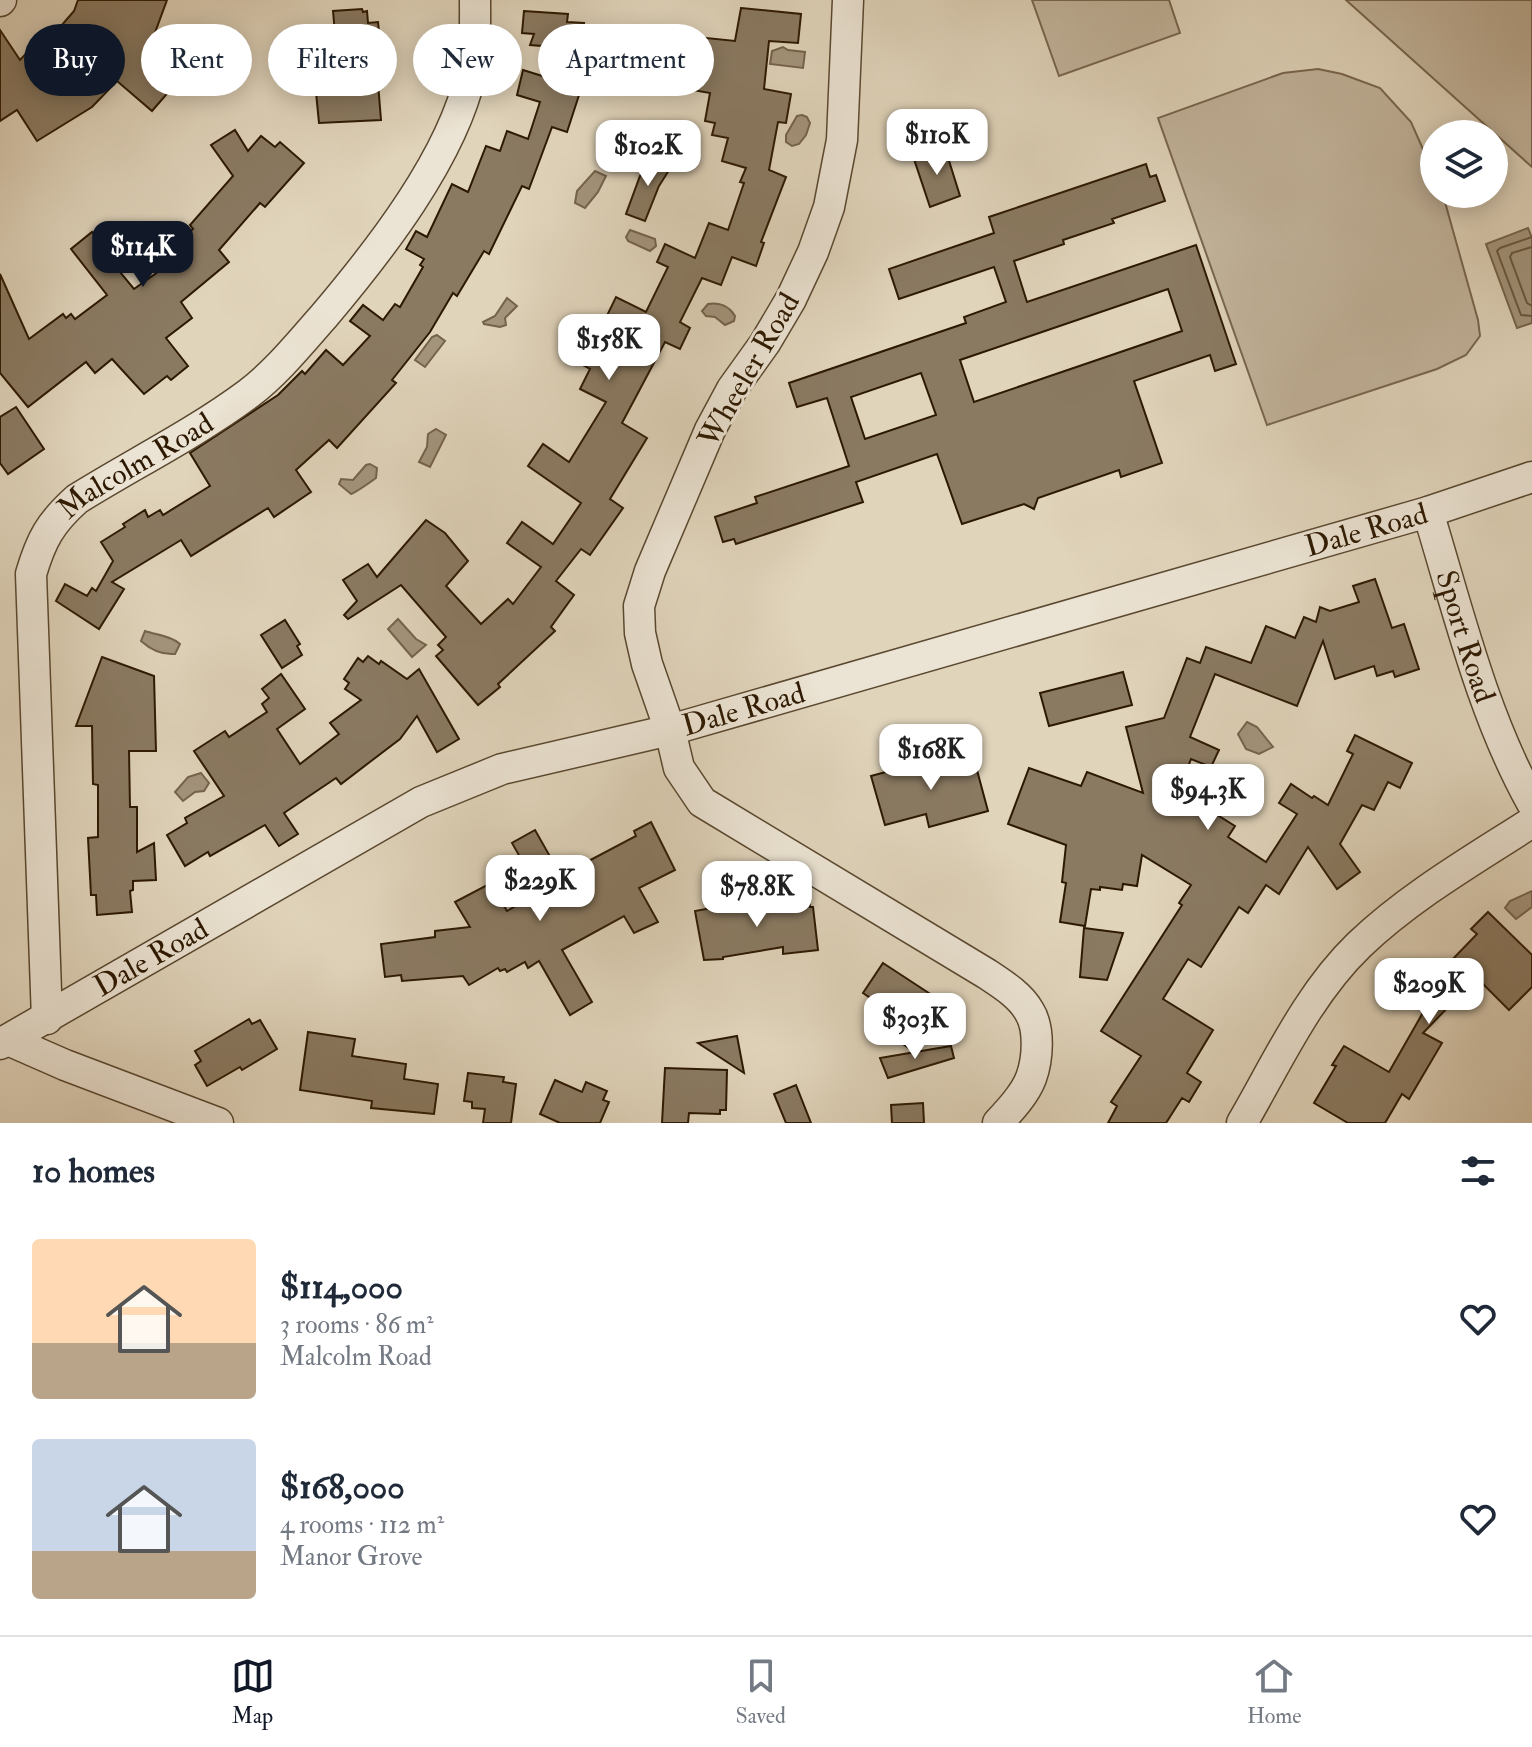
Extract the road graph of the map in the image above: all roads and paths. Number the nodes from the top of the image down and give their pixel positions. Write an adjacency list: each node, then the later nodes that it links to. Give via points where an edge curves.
1 (475, 0): 8 (street, Malcolm Road, via 471,74 453,125 368,264 283,363 250,392 77,499 40,543 31,574)
2 (848, 0): 5 (street, Wheeler Road, via 842,140 829,207 791,299 710,430 639,606 647,664)
3 (1532, 477): 4 (street, Dale Road)
4 (1428, 512): 5 (street, Dale Road); 6 (street, Sport Road, via 1492,720)
5 (670, 730): 8 (street, Dale Road, via 502,769 421,802); 11 (street, Wheeler Road, via 679,768 702,802 987,974 1032,1014 1036,1046 1031,1078)
6 (1532, 803)
7 (1532, 822): 12 (street, via 1447,876 1358,946 1322,988)
8 (47, 1019): 9 (street, Dale Road)
9 (4, 1042): 10 (street)
10 (218, 1123)
11 (998, 1123)
12 (1242, 1123)

